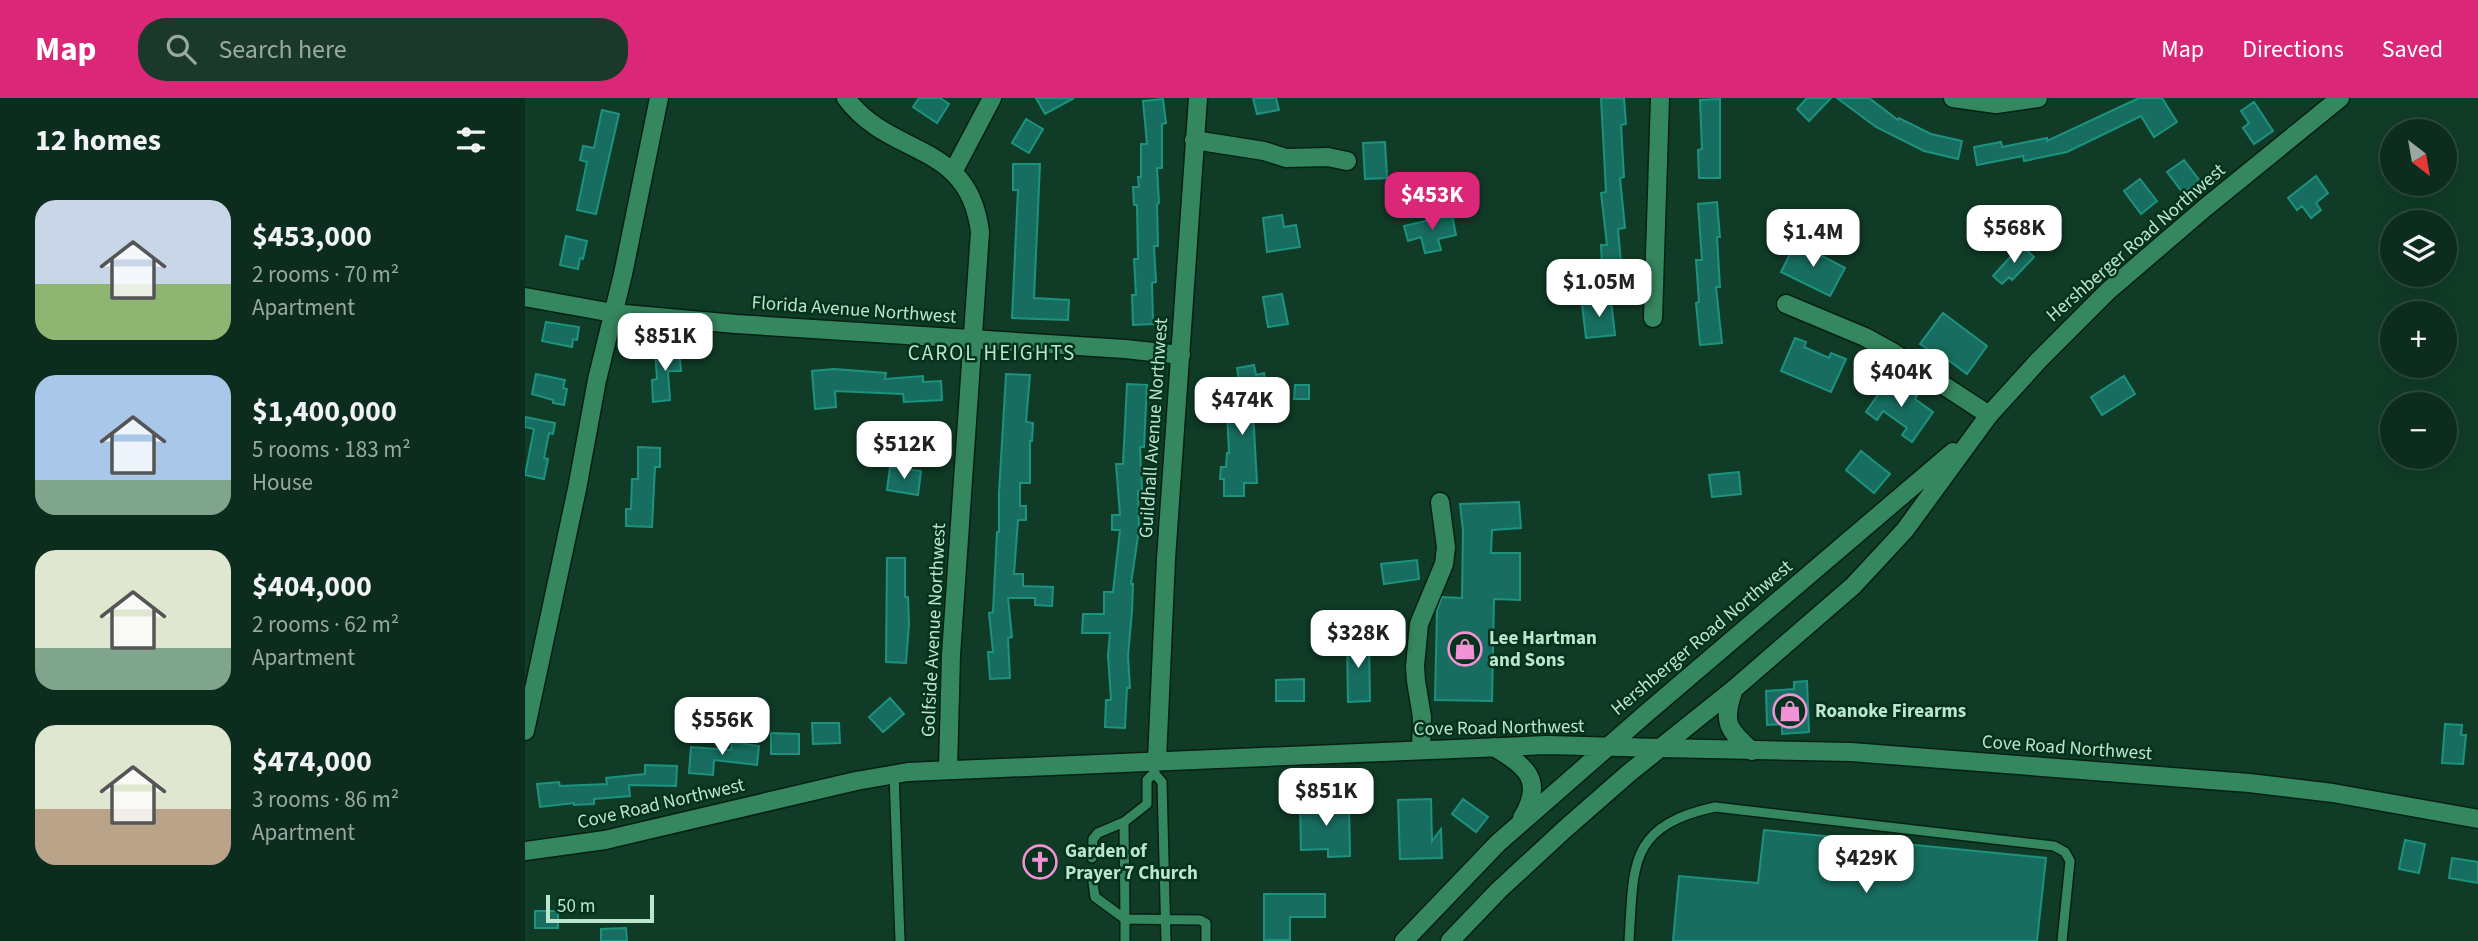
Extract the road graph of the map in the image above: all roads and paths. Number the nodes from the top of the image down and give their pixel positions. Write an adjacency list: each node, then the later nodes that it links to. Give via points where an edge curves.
1 (659, 98): 14 (street)
2 (846, 98): 11 (street, Golfside Avenue Northwest, via 866,119)
3 (992, 98): 11 (street)
4 (1198, 98): 9 (street, Guildhall Avenue Northwest)
5 (1660, 98): 15 (street)
6 (1953, 98): 7 (street, via 1996,104)
7 (2038, 98)
8 (2340, 98): 18 (street, Hershberger Road Northwest, via 2108,291)
9 (1194, 140): 10 (street, via 1286,158); 17 (street, Guildhall Avenue Northwest)
10 (1346, 161)
11 (953, 172): 16 (street, Golfside Avenue Northwest, via 969,191 977,213)
12 (525, 297): 14 (street, Florida Avenue Northwest)
13 (1786, 304): 18 (street, via 1865,337)
14 (613, 313): 16 (street, Florida Avenue Northwest); 22 (street)
15 (1653, 318)
16 (974, 339): 17 (street, Florida Avenue Northwest); 29 (street, Golfside Avenue Northwest)
17 (1181, 355): 28 (street, Guildhall Avenue Northwest)
18 (1989, 415): 19 (street, Hershberger Road Northwest)
19 (1974, 433): 21 (street, Hershberger Road Northwest, via 1885,554); 24 (street, Hershberger Road Northwest)
20 (1440, 502): 26 (street, via 1444,564 1419,624 1415,666)
21 (1734, 689): 25 (street, Hershberger Road Northwest); 27 (street, via 1728,726)
22 (525, 731)
23 (1494, 747): 24 (street, Cove Road Northwest); 26 (street, Cove Road Northwest); 33 (street, via 1518,761 1532,786 1528,807)
24 (1608, 747): 25 (street, Cove Road Northwest); 33 (street, Hershberger Road Northwest)
25 (1660, 748): 27 (street, Cove Road Northwest); 44 (street, Hershberger Road Northwest, via 1565,829)
26 (1421, 750): 28 (street, Cove Road Northwest)
27 (1752, 751): 31 (street, Cove Road Northwest, via 1851,752 2249,783)
28 (1156, 767): 29 (street, Cove Road Northwest); 32 (lane, via 1147,780 1147,804); 38 (lane, via 1162,782)
29 (947, 769): 30 (street, Cove Road Northwest)
30 (894, 773): 34 (street, Cove Road Northwest, via 605,840); 39 (lane)
31 (2478, 819)
32 (1124, 822): 35 (lane, via 1098,833 1093,839); 37 (lane)
33 (1515, 828): 43 (street, Hershberger Road Northwest)
34 (525, 851)
35 (1093, 858)
36 (1092, 875): 37 (lane, via 1095,897)
37 (1125, 919): 38 (lane); 40 (lane)
38 (1165, 919): 41 (lane); 42 (lane, via 1206,923)
39 (900, 941)
40 (1125, 941)
41 (1166, 941)
42 (1206, 941)
43 (1404, 941)
44 (1450, 941)
45 (1629, 941): 46 (lane, via 1633,876 1640,851 1650,836 1672,822 1715,807 2055,846 2070,861)
46 (2062, 941)

